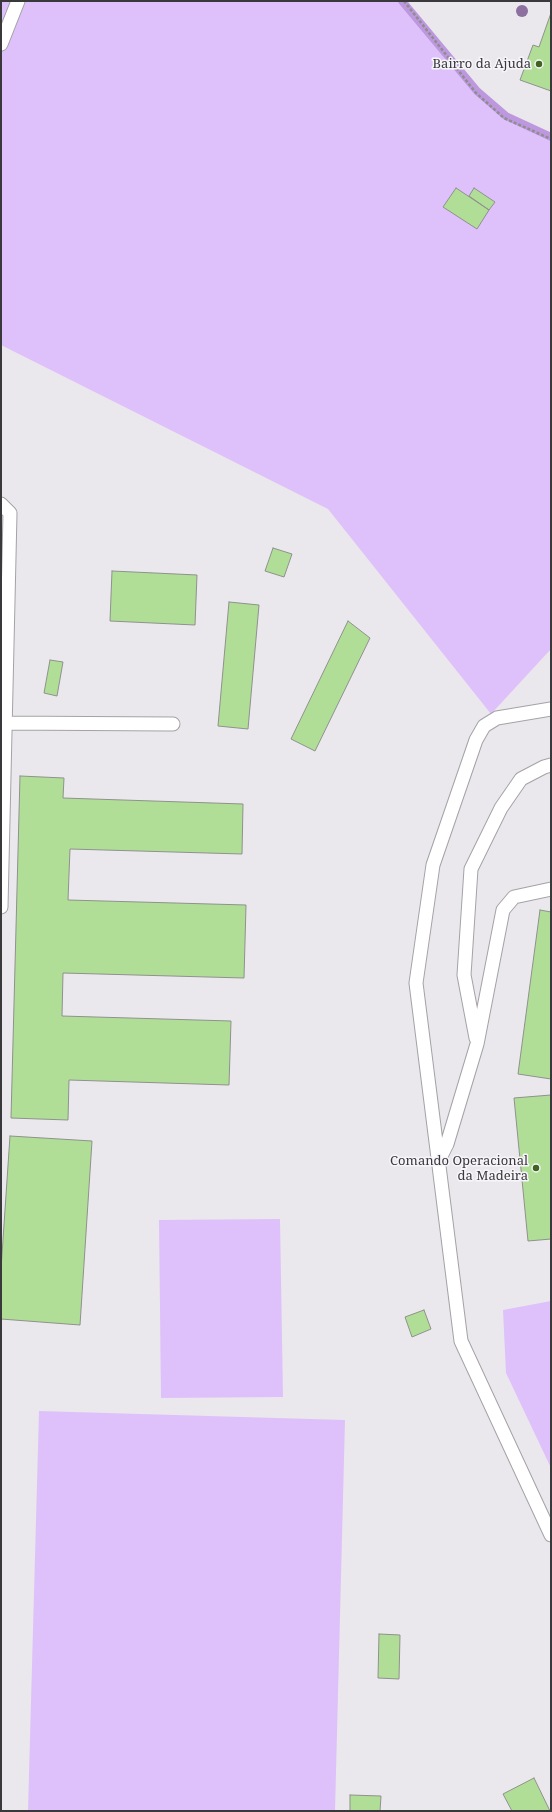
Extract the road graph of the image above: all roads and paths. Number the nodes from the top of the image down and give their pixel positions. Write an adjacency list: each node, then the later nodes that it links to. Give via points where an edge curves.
1 (18, 1): 3 (lane)
2 (404, 1): 4 (path, via 476,93 504,118)
3 (1, 44)
4 (551, 139)
5 (1, 504): 7 (lane, via 10,513)
6 (551, 709): 13 (lane, via 497,718 484,726 472,749 433,865 416,983)
7 (4, 723): 8 (lane); 11 (lane)
8 (173, 724)
9 (551, 765): 12 (lane, via 521,779 501,808 471,869 464,975)
10 (551, 889): 12 (lane, via 514,897 503,910)
11 (1, 906)
12 (477, 1044): 13 (lane, via 447,1144)
13 (438, 1162): 14 (lane, via 461,1341)
14 (551, 1535)

